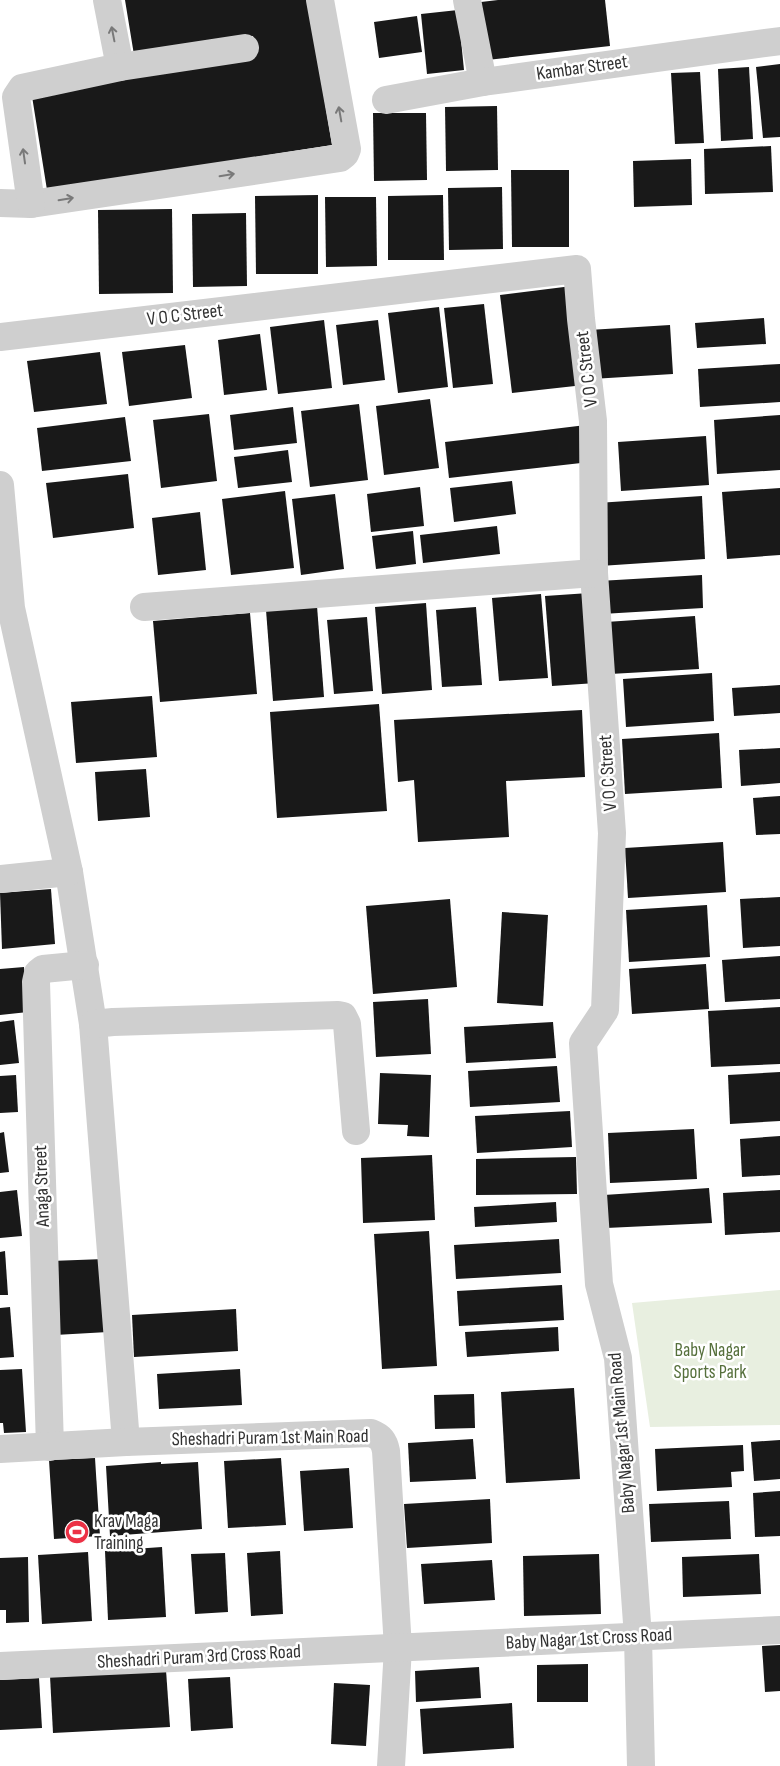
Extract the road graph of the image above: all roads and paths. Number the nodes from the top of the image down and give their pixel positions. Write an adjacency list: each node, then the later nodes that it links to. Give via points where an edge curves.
1 (107, 0): 6 (street, one-way to 1)
2 (320, 0): 10 (street, one-way to 2, via 340,158 347,149)
3 (468, 0): 7 (street)
4 (780, 41): 7 (street, Kambar Street)
5 (245, 48): 6 (street)
6 (120, 67): 10 (street, one-way to 6, via 16,97 18,91)
7 (483, 82): 8 (street, Kambar Street)
8 (386, 100)
9 (0, 203): 10 (street)
10 (31, 204)
11 (0, 337): 13 (street, V O C Street, via 577,269 593,421)
12 (0, 485): 15 (street)
13 (594, 573): 14 (street); 20 (street, V O C Street, via 612,833 605,1010)
14 (144, 607)
15 (5, 608): 16 (street)
16 (70, 872): 17 (street); 18 (street)
17 (0, 879)
18 (85, 965): 19 (street); 23 (street, Anaga Street, via 43,969 38,973 36,982)
19 (93, 1024): 21 (street, via 343,1016); 22 (street)
20 (583, 1042): 26 (street, Baby Nagar 1st Main Road, via 599,1284 618,1358)
21 (356, 1131)
22 (126, 1442): 23 (street); 27 (street, Sheshadri Puram 1st Main Road, via 371,1433 380,1436 386,1451)
23 (50, 1447): 24 (street)
24 (0, 1449)
25 (780, 1630): 26 (street, Baby Nagar 1st Cross Road)
26 (638, 1637): 27 (street, Baby Nagar 1st Cross Road); 30 (street, Baby Nagar 1st Main Road)
27 (398, 1648): 28 (street, Sheshadri Puram 3rd Cross Road); 29 (street)
28 (0, 1666)
29 (391, 1766)
30 (641, 1766)

